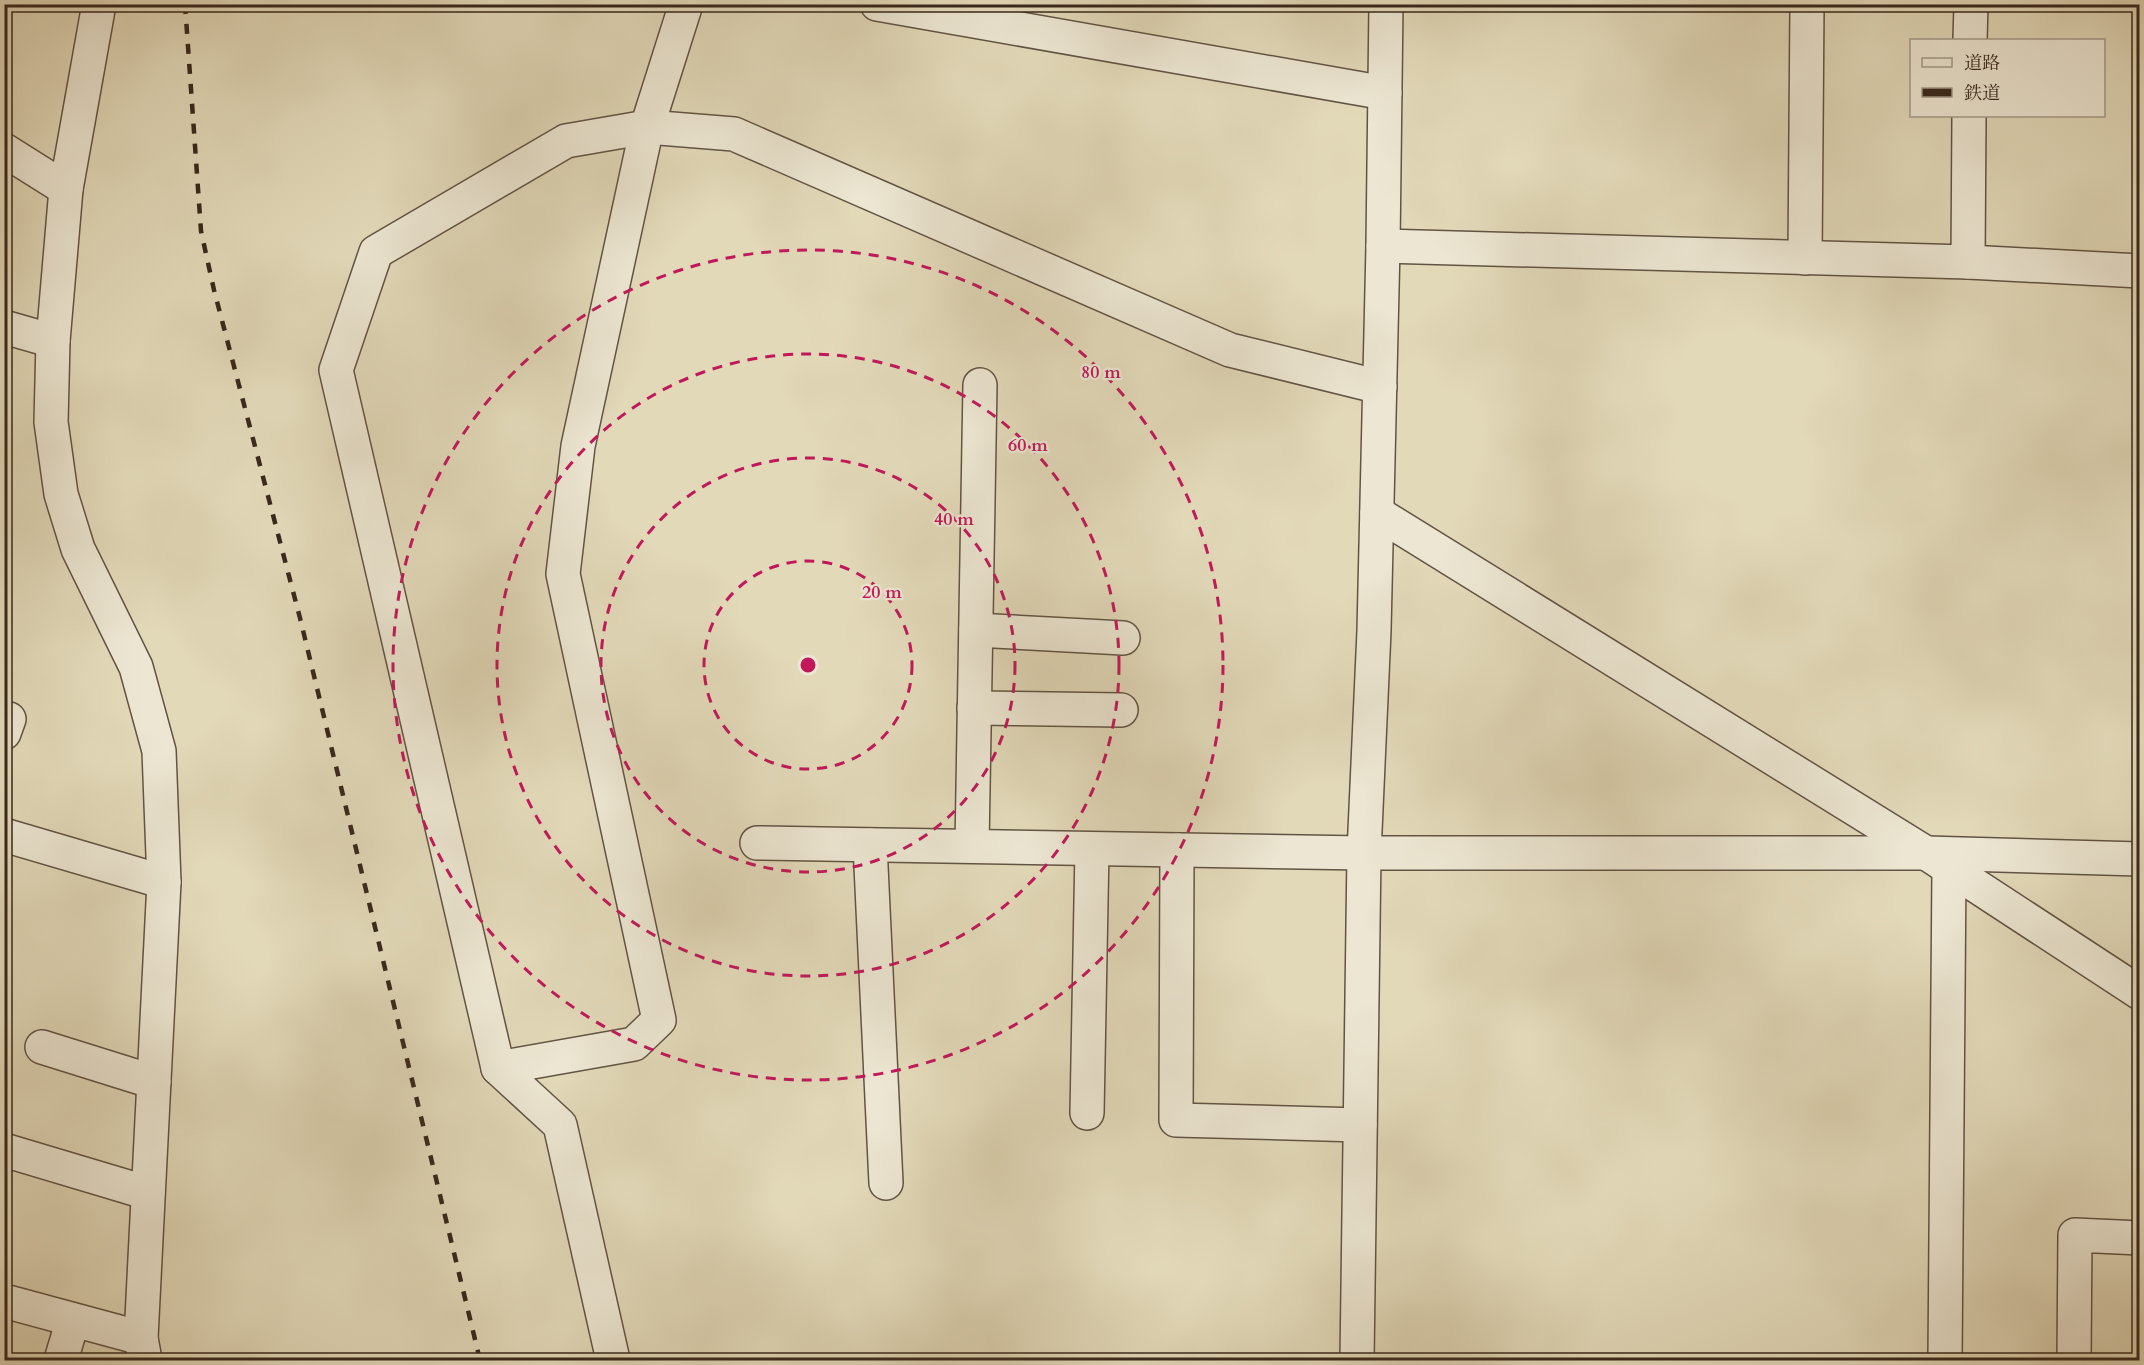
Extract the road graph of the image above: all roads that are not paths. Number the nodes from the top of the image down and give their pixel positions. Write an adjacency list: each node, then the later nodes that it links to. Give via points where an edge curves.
1 (99, 4): 12 (street)
2 (686, 4): 10 (street)
3 (877, 4): 8 (street)
4 (1386, 4): 8 (street)
5 (1807, 4): 14 (street)
6 (1971, 4): 7 (street)
7 (1970, 39)
8 (1385, 93): 13 (street)
9 (1970, 117): 15 (street)
10 (647, 127): 20 (street, via 734,134 1230,350); 38 (street, via 578,446 563,574 659,1020 634,1044); 38 (street, via 566,141 376,252 336,370)
11 (4, 150): 12 (street)
12 (66, 189): 18 (street)
13 (1383, 246): 14 (street); 20 (street)
14 (1805, 258): 15 (street)
15 (1968, 262): 16 (street)
16 (2139, 271)
17 (4, 327): 18 (street)
18 (53, 341): 35 (street, via 51,422 61,494 78,549 136,667 159,751)
19 (980, 385): 22 (street)
20 (1380, 387): 21 (street)
21 (1377, 513): 32 (street); 34 (street)
22 (976, 630): 23 (street); 24 (street)
23 (1123, 638)
24 (974, 708): 25 (street); 29 (street)
25 (1121, 710)
26 (4, 834): 35 (street)
27 (757, 843): 28 (street)
28 (870, 845): 29 (street); 43 (street)
29 (972, 846): 30 (street)
30 (1092, 849): 31 (street); 40 (street)
31 (1177, 850): 32 (street); 41 (street, via 1176,1120)
32 (1364, 853): 34 (street); 41 (street)
33 (2139, 859): 34 (street)
34 (1938, 861): 36 (street); 52 (street)
35 (164, 882): 39 (street)
36 (2139, 993)
37 (42, 1047): 39 (street)
38 (498, 1068): 50 (street, via 560,1125)
39 (154, 1082): 44 (street)
40 (1087, 1113)
41 (1360, 1125): 51 (street)
42 (4, 1150): 44 (street)
43 (886, 1183)
44 (148, 1193): 48 (street)
45 (2139, 1238): 53 (street, via 2076,1235)
46 (4, 1301): 47 (street)
47 (73, 1320): 48 (street); 49 (street)
48 (143, 1349)
49 (61, 1360)
50 (613, 1360)
51 (1357, 1360)
52 (1945, 1360)
53 (2073, 1360)

